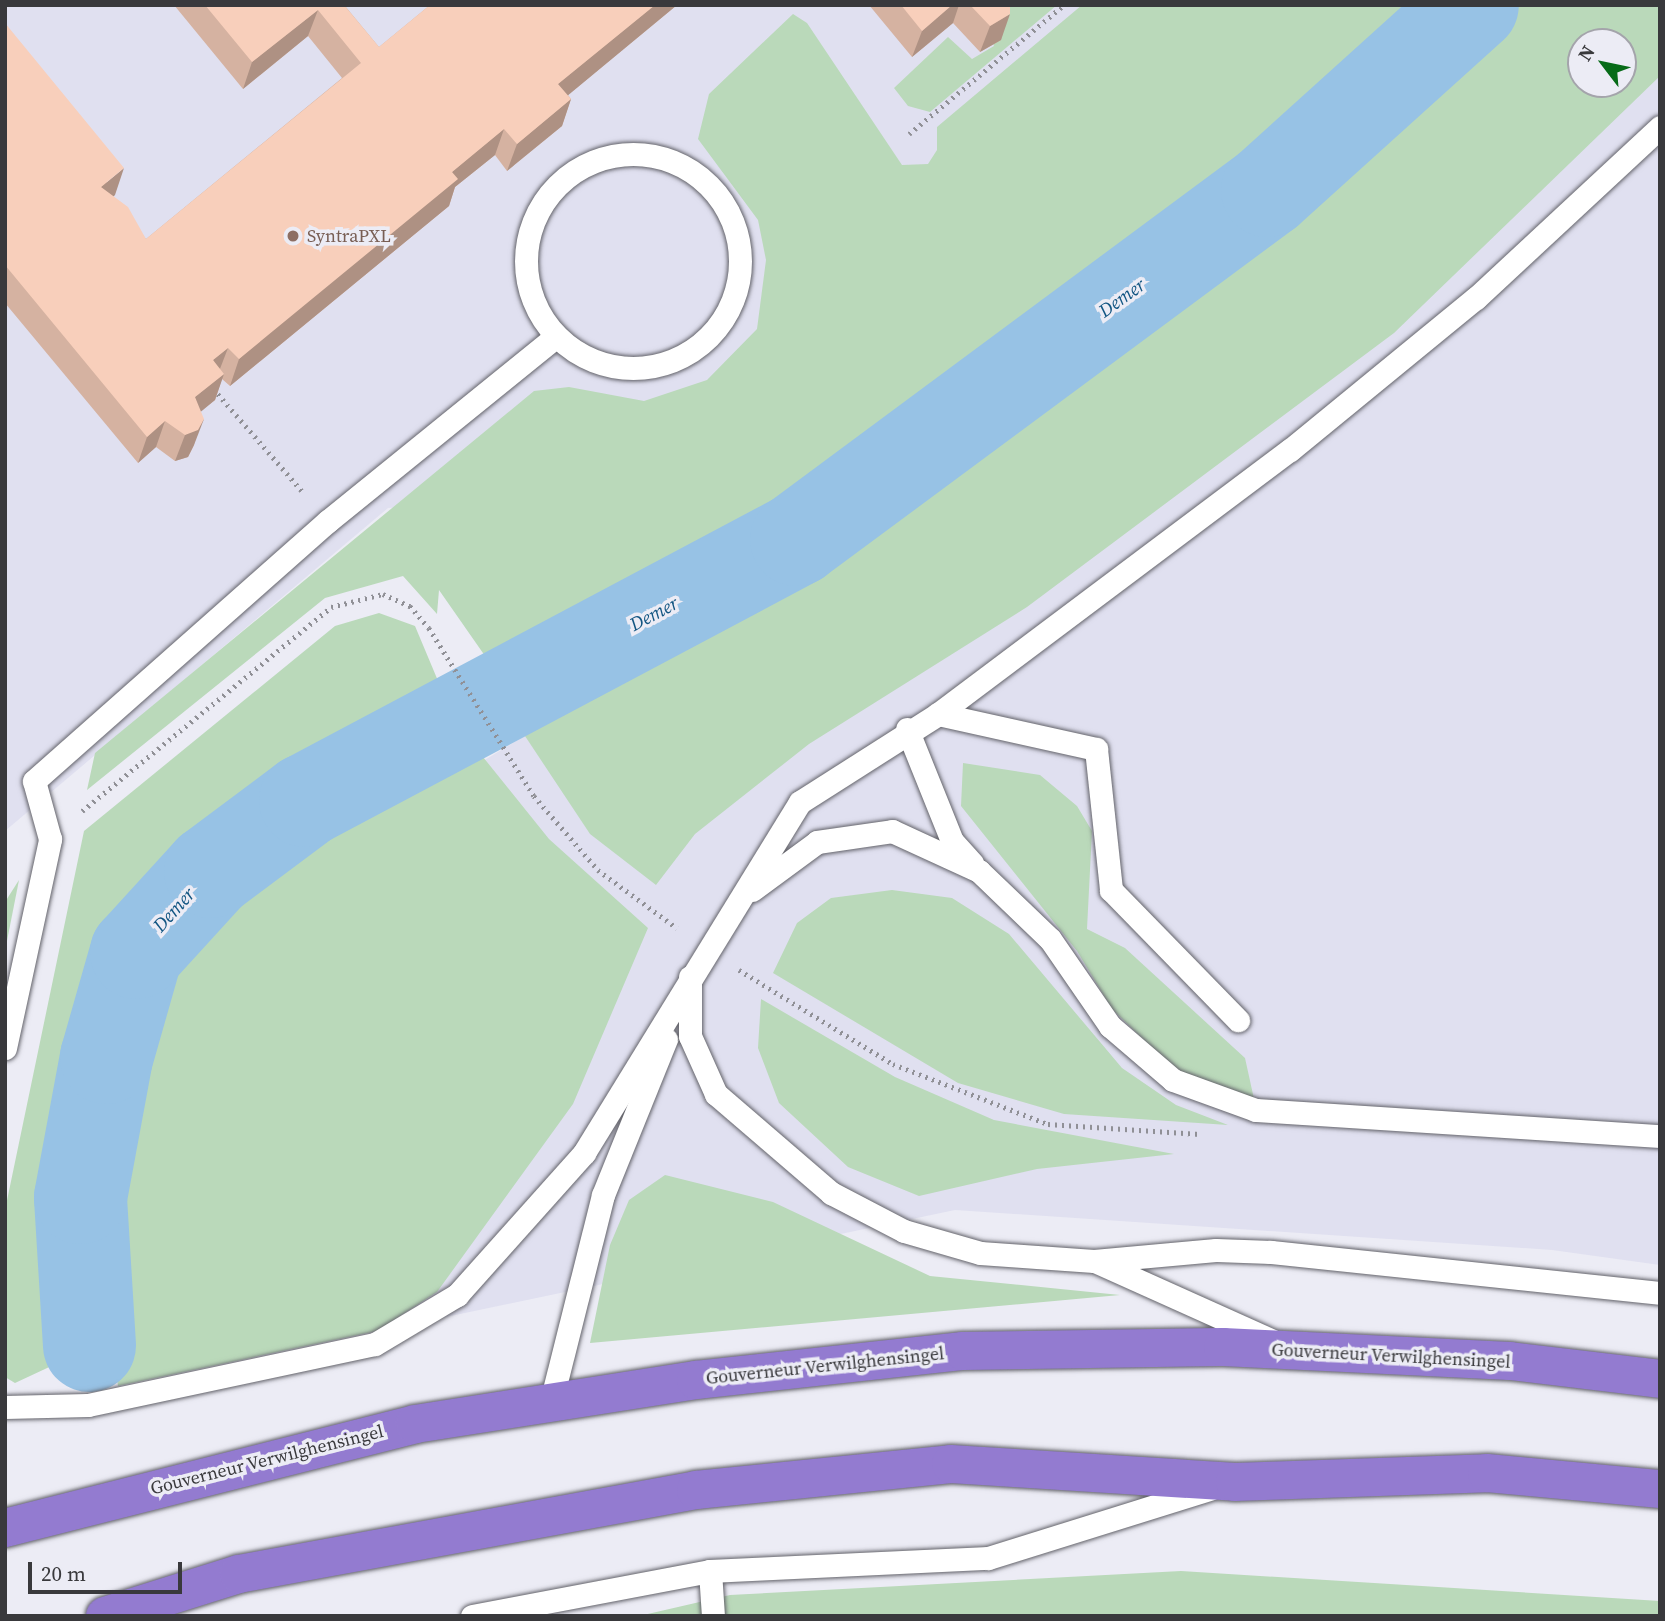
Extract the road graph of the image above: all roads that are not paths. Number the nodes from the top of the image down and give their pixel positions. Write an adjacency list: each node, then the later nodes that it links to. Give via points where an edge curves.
1 (1660, 127): 3 (lane, via 1476,298 1290,450)
2 (555, 337): 2 (lane, via 529,285 525,250 540,205 573,171 617,154 665,158 699,176 725,205 739,242 739,281 725,317 699,346 651,366 625,369 587,359); 9 (lane, via 328,521 34,782 50,839)
3 (938, 714): 4 (lane); 8 (lane, via 1096,749 1111,890)
4 (907, 729): 5 (lane, via 952,841); 6 (lane, via 800,802)
5 (979, 871): 6 (lane, via 892,831 817,842); 10 (lane, via 1050,939 1110,1026 1173,1080 1256,1110)
6 (744, 897): 7 (lane)
7 (690, 977): 11 (lane, via 691,1036 716,1094 831,1193 904,1231 980,1253); 15 (lane, via 603,1195); 16 (lane, via 584,1153 457,1295 375,1344 351,1350 88,1405)
8 (1238, 1020)
9 (5, 1048)
10 (1660, 1136)
11 (1094, 1261): 12 (lane, via 1216,1250 1271,1252); 13 (lane)
12 (1660, 1293)
13 (1296, 1351): 14 (highway, Gouverneur Verwilghensingel, via 1510,1361); 15 (highway, Gouverneur Verwilghensingel, via 963,1351)
14 (1660, 1380)
15 (551, 1402): 19 (highway, Gouverneur Verwilghensingel, via 415,1424)
16 (5, 1407)
17 (1235, 1482): 18 (highway, via 1487,1473); 20 (lane, via 988,1558); 21 (highway, via 951,1464 696,1490 239,1574)
18 (1660, 1489)
19 (5, 1528)
20 (710, 1571): 22 (lane); 23 (lane)
21 (107, 1616)
22 (472, 1616)
23 (713, 1616)

